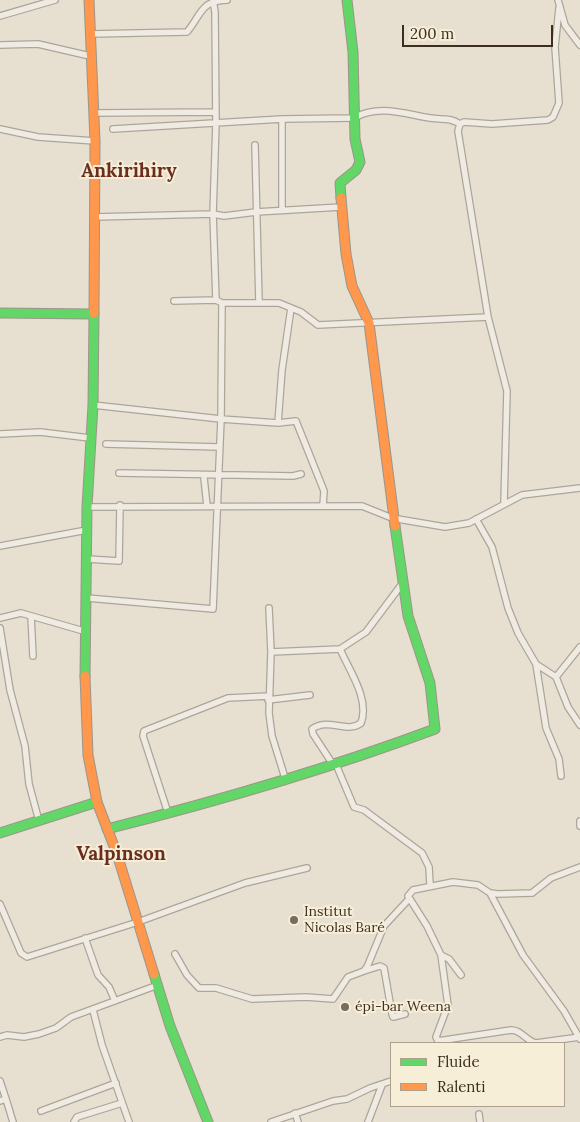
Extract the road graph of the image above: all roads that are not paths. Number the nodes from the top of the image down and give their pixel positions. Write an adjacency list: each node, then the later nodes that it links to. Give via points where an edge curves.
1 (55, 0): 8 (street)
2 (89, 0): 9 (main road)
3 (213, 0): 4 (street); 9 (street, via 187,32); 13 (street)
4 (227, 0)
5 (347, 0): 15 (main road)
6 (558, 0): 7 (street)
7 (559, 8): 11 (street, via 565,25); 18 (street, via 555,47 559,103 553,117 548,120)
8 (0, 16)
9 (90, 34): 12 (main road)
10 (0, 45): 12 (street, via 38,44)
11 (580, 45)
12 (90, 56): 14 (main road)
13 (214, 112): 14 (street); 17 (street)
14 (95, 113): 21 (main road)
15 (354, 118): 16 (street); 18 (street, via 386,110 444,118); 23 (main road, via 360,162 358,169 340,183)
16 (282, 119): 17 (street); 24 (street)
17 (216, 124): 20 (street); 26 (street)
18 (460, 124): 35 (street, via 458,130)
19 (0, 128): 21 (street, via 38,137)
20 (113, 130)
21 (96, 141): 27 (main road)
22 (255, 145): 25 (street)
23 (341, 207): 24 (street); 36 (main road, via 352,286)
24 (282, 210): 25 (street)
25 (256, 212): 26 (street, via 224,216); 31 (street)
26 (213, 214): 27 (street); 28 (street)
27 (94, 217): 34 (main road)
28 (216, 300): 29 (street); 30 (street)
29 (174, 301)
30 (222, 303): 31 (street); 38 (street)
31 (259, 303): 32 (street, via 279,303)
32 (291, 308): 36 (street, via 318,325); 39 (street)
33 (0, 313): 34 (main road)
34 (94, 314): 37 (main road)
35 (488, 317): 36 (street); 49 (street, via 506,391)
36 (369, 323): 55 (main road, via 384,422)
37 (93, 405): 38 (street); 41 (main road)
38 (221, 419): 39 (street); 43 (street)
39 (278, 423): 54 (street, via 296,421 300,426 324,491)
40 (0, 434): 41 (street, via 40,432)
41 (90, 438): 51 (main road)
42 (106, 444): 43 (street)
43 (219, 447): 45 (street)
44 (119, 473): 45 (street)
45 (218, 474): 46 (street); 53 (street)
46 (301, 474)
47 (204, 478): 52 (street)
48 (580, 488): 49 (street, via 532,494)
49 (504, 503): 56 (street)
50 (120, 505): 51 (street); 52 (street); 59 (street, via 119,561)
51 (87, 506): 57 (main road)
52 (207, 506): 53 (street)
53 (216, 506): 54 (street); 61 (street, via 214,609)
54 (323, 506): 55 (street, via 362,506)
55 (392, 518): 56 (street, via 445,527); 60 (main road)
56 (476, 519): 71 (street, via 492,547 510,615)
57 (87, 530): 58 (street); 59 (main road)
58 (0, 546)
59 (86, 559): 61 (main road)
60 (402, 584): 68 (street, via 366,632); 76 (main road, via 408,616 430,683 434,729 373,752)
61 (87, 598): 66 (main road)
62 (269, 608): 69 (street)
63 (31, 616): 64 (street, via 21,613); 66 (street); 70 (street)
64 (0, 618)
65 (0, 628): 81 (street)
66 (87, 632): 79 (main road, via 85,704 88,755)
67 (580, 647): 72 (street)
68 (340, 649): 69 (street); 76 (street, via 362,699 363,717 354,727 329,723 312,729)
69 (271, 652): 74 (street)
70 (33, 656)
71 (536, 664): 72 (street); 77 (street, via 546,728 559,759)
72 (556, 677): 75 (street, via 568,707)
73 (310, 695): 74 (street)
74 (269, 698): 78 (street, via 272,736); 80 (street, via 228,698 144,731)
75 (580, 725)
76 (333, 762): 78 (main road); 88 (street, via 354,807 364,810 422,854 429,867)
77 (561, 776)
78 (285, 778): 80 (main road)
79 (97, 802): 81 (main road); 84 (main road)
80 (168, 813): 84 (main road)
81 (39, 821): 85 (main road)
82 (580, 821): 83 (street)
83 (580, 826)
84 (107, 829): 93 (main road)
85 (0, 833)
86 (580, 867): 89 (street, via 551,878 532,893)
87 (307, 868): 93 (street, via 245,883)
88 (430, 885): 89 (street, via 453,882 478,885); 90 (street, via 413,890)
89 (490, 893): 104 (street, via 523,955)
90 (409, 898): 96 (street); 97 (street, via 384,926)
91 (0, 904): 92 (street)
92 (2, 920): 94 (street, via 25,957)
93 (138, 922): 94 (street); 99 (main road)
94 (85, 938): 100 (street, via 98,975 109,986)
95 (175, 954): 97 (street, via 199,988 216,988 252,999 334,998 348,977)
96 (441, 955): 98 (street, via 449,959); 106 (street, via 448,1005)
97 (364, 971): 102 (street, via 380,966 384,968 393,1017)
98 (461, 974)
99 (158, 985): 100 (street); 121 (main road, via 170,1026)
100 (115, 1001): 101 (street)
101 (93, 1010): 103 (street, via 70,1017 56,1028 39,1034); 111 (street)
102 (405, 1014)
103 (0, 1037)
104 (580, 1038): 108 (street)
105 (457, 1041): 106 (street); 107 (street, via 511,1030 521,1033)
106 (435, 1042)
107 (531, 1042)
108 (545, 1042)
109 (0, 1081): 113 (street)
110 (390, 1081): 112 (street)
111 (116, 1083): 114 (street); 115 (street)
112 (382, 1085): 116 (street, via 347,1099); 124 (street)
113 (3, 1100): 119 (street)
114 (122, 1103): 118 (street); 120 (street, via 77,1117)
115 (41, 1111)
116 (295, 1113): 122 (street); 123 (street)
117 (478, 1114): 125 (street)
118 (126, 1121)
119 (13, 1122)
120 (74, 1122)
121 (208, 1122)
122 (271, 1122)
123 (298, 1122)
124 (368, 1122)
125 (480, 1122)

